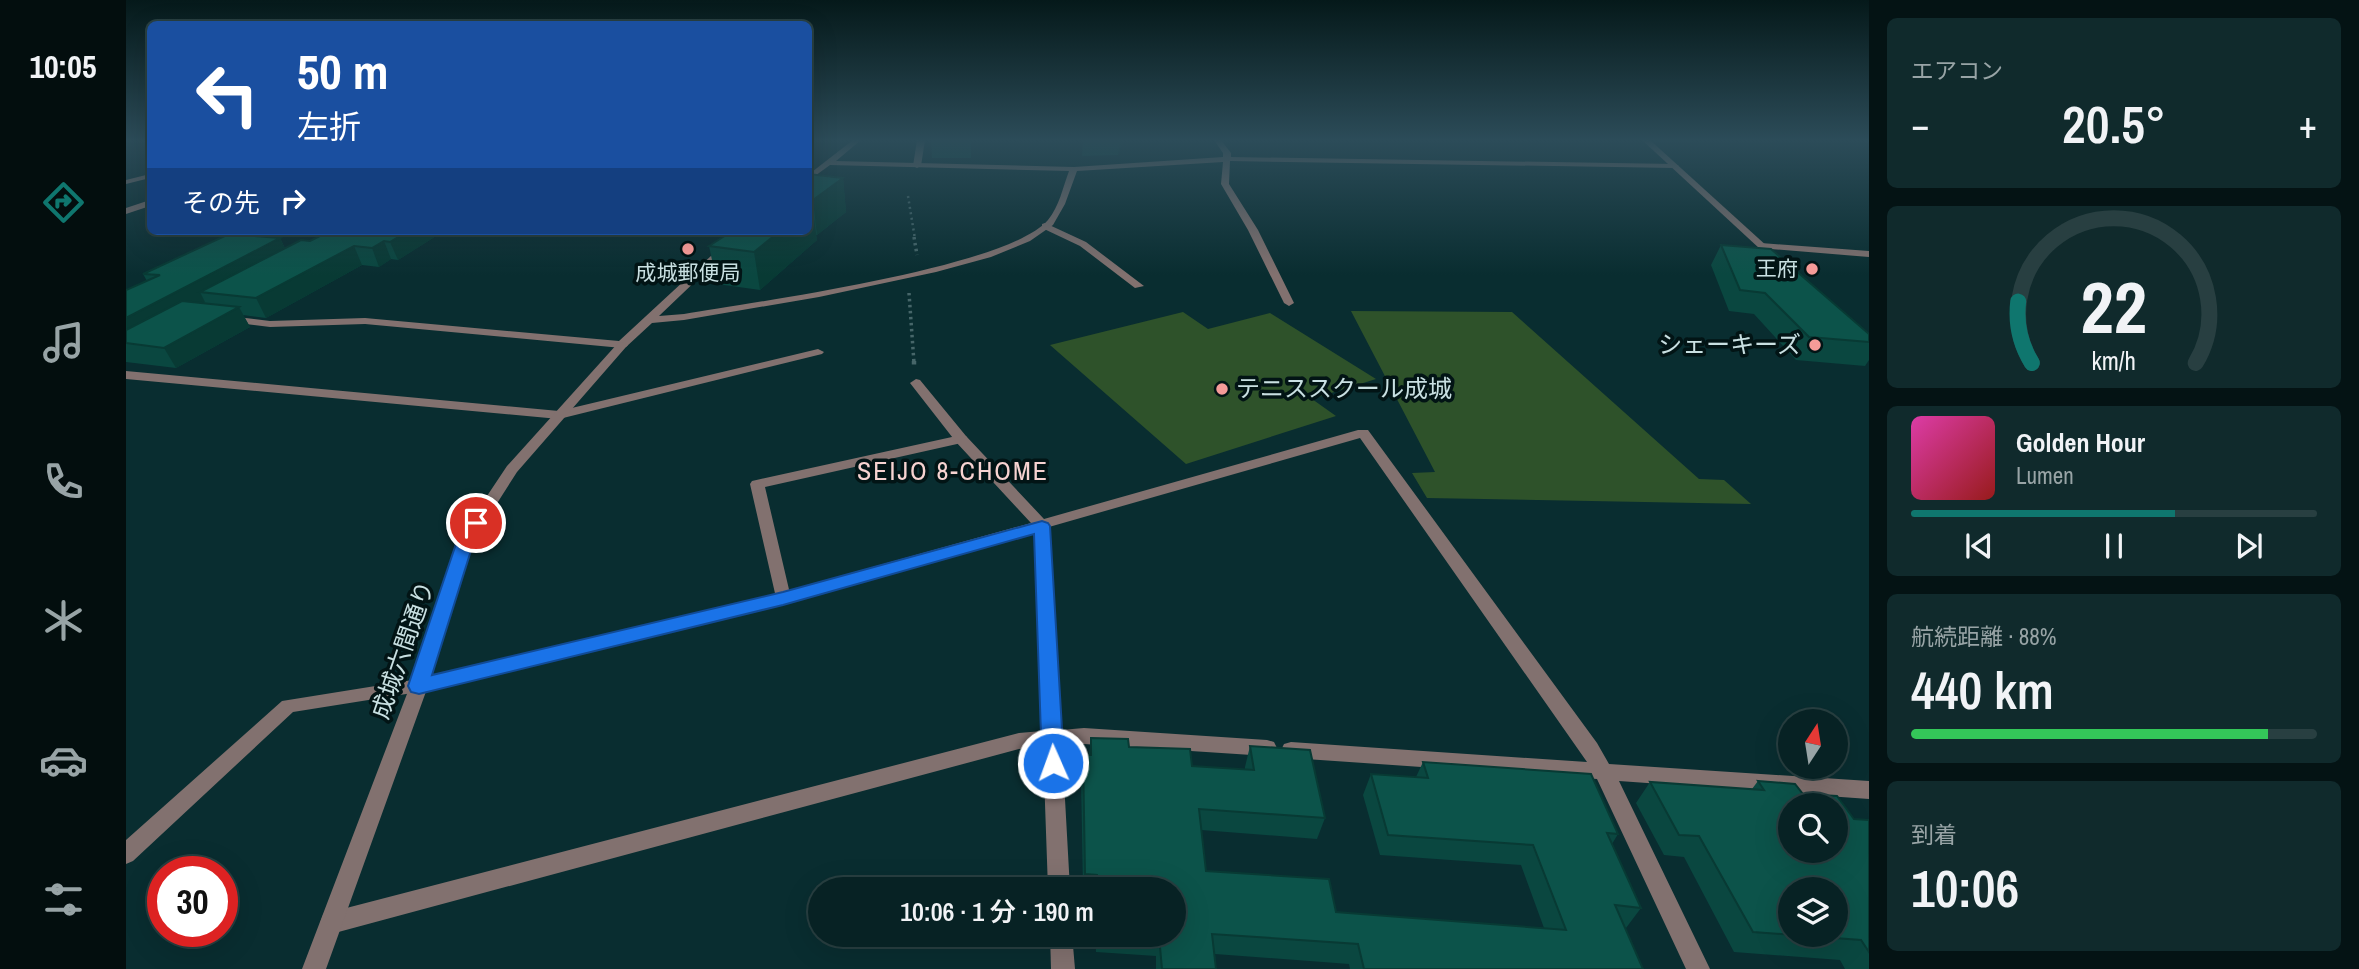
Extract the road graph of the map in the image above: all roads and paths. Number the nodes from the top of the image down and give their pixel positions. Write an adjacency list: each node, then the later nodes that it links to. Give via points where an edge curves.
1 (1067, 185): 6 (street)
2 (1226, 185): 12 (street)
3 (1696, 185): 8 (street)
4 (147, 204): 5 (street)
5 (126, 211)
6 (1045, 226): 11 (street, via 1105,258); 14 (street, via 1026,241 920,272)
7 (739, 235): 14 (street, 成城六間通り)
8 (1761, 246): 9 (street); 10 (street)
9 (1869, 254)
10 (1780, 263)
11 (1139, 286)
12 (1289, 303)
13 (218, 318): 15 (street, via 270,324 365,321)
14 (647, 320): 15 (street, 成城六間通り)
15 (621, 345): 19 (street, 成城六間通り)
16 (818, 352): 19 (street)
17 (126, 375): 19 (street)
18 (916, 383): 20 (street)
19 (559, 415): 23 (street, 成城六間通り, via 512,469 466,541)
20 (961, 439): 21 (street); 22 (street, via 757,484)
21 (1042, 526): 22 (street); 24 (street); 25 (street, via 1363,433)
22 (783, 598): 23 (street)
23 (419, 686): 27 (street, via 288,706); 29 (street, 成城六間通り)
24 (1052, 737): 25 (street); 28 (street); 29 (street, via 1018,741)
25 (1602, 770): 26 (street); 33 (street)
26 (1869, 790)
27 (126, 854)
28 (1058, 877)
29 (331, 923): 31 (street, 成城六間通り)
30 (1062, 947): 32 (street)
31 (314, 969)
32 (1063, 969)
33 (1698, 969)

